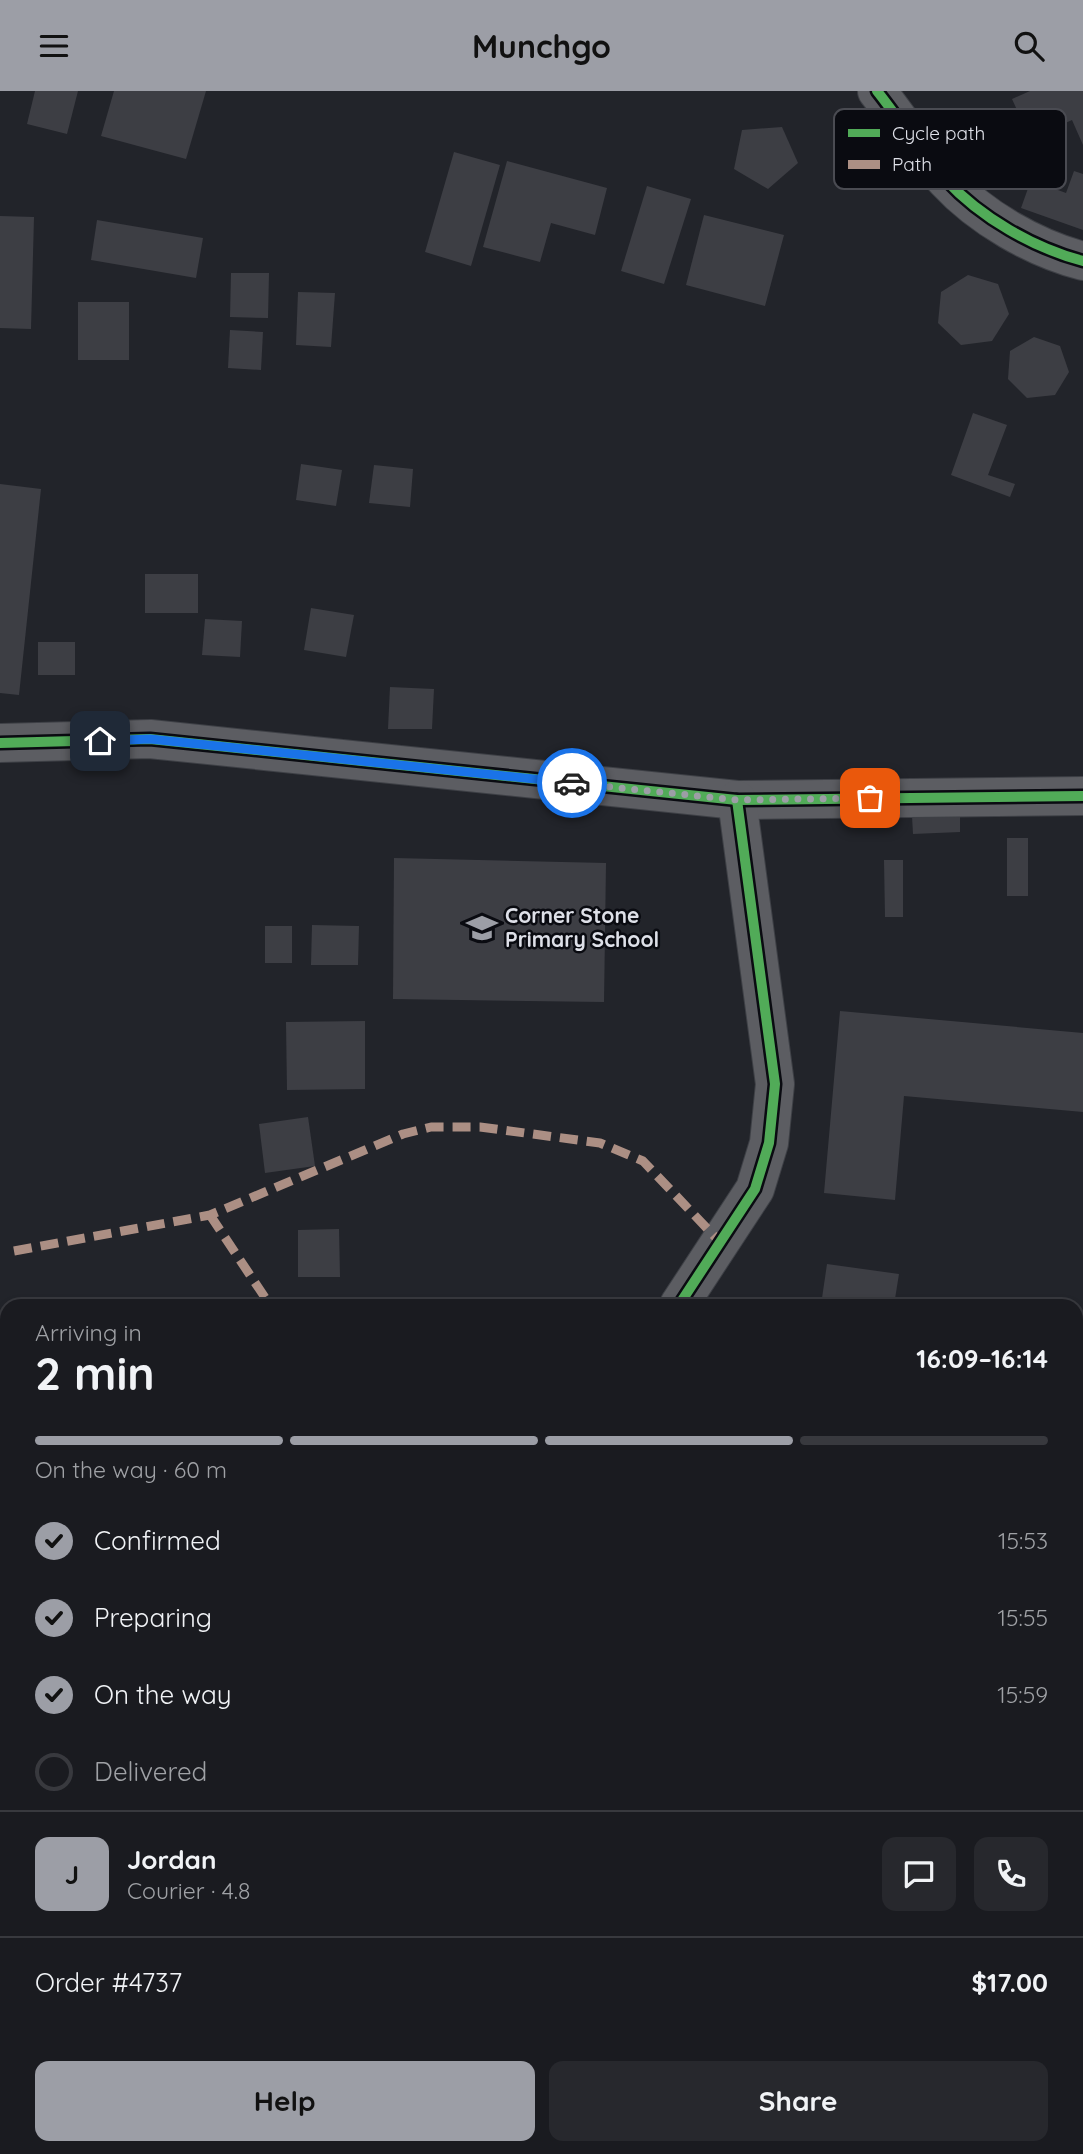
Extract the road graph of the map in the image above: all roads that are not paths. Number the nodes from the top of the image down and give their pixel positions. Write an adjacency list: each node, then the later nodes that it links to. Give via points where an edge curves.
1 (877, 91): 2 (street)
2 (891, 109)
3 (956, 189): 4 (street, via 989,217 1055,254)
4 (1083, 261)
5 (0, 743): 7 (street, via 150,739)
6 (1083, 796): 7 (street)
7 (737, 800): 8 (street, via 775,1084 769,1143 755,1189)
8 (683, 1299)

